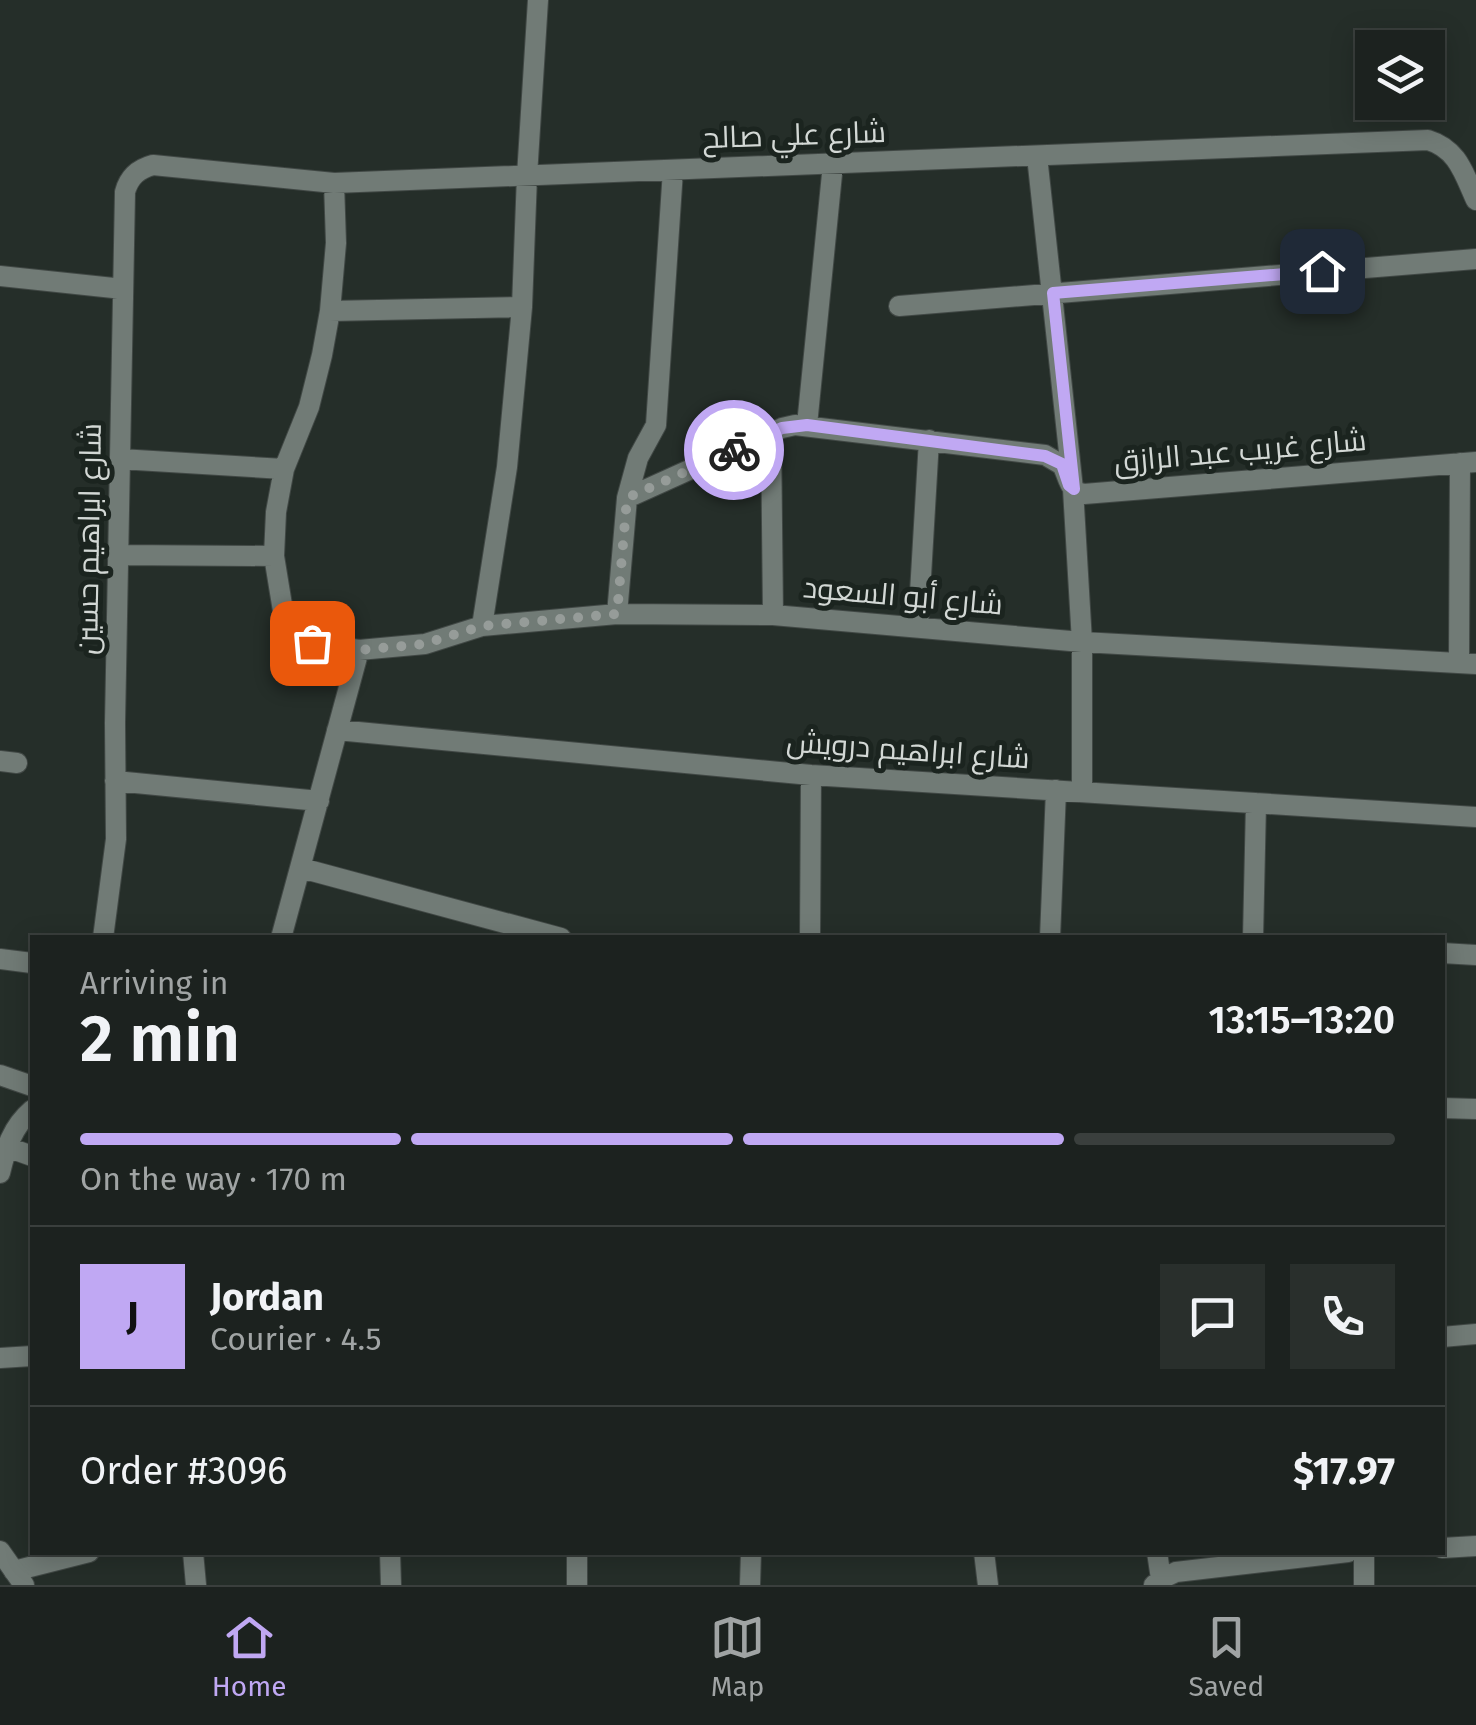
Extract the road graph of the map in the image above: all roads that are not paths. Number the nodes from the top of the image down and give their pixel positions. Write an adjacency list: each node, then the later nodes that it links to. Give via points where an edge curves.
1 (538, 0): 6 (street)
2 (1037, 156): 3 (street, شارع علي صالح); 8 (street, شارع علي صالح, via 1428,140 1456,156); 12 (street)
3 (834, 164): 5 (street, شارع علي صالح); 16 (street)
4 (163, 166): 7 (street, شارع علي صالح); 11 (street, شارع ابراهيم حسين, via 143,168 128,182)
5 (673, 170): 6 (street, شارع علي صالح); 23 (street, via 656,426)
6 (527, 176): 7 (street, شارع علي صالح); 14 (street)
7 (334, 183): 15 (street)
8 (1476, 200)
9 (1476, 258): 12 (street)
10 (0, 276): 11 (street)
11 (123, 289): 19 (street, شارع ابراهيم حسين)
12 (1053, 293): 13 (street); 22 (street)
13 (899, 306)
14 (522, 307): 15 (street); 28 (street, via 507,467)
15 (330, 312): 21 (street, via 309,407)
16 (807, 425): 17 (street, شارع غريب عبد الرازق); 18 (street, شارع غريب عبد الرازق)
17 (771, 434): 23 (street, شارع غريب عبد الرازق); 27 (street)
18 (929, 440): 22 (street, شارع غريب عبد الرازق, via 1045,456 1062,464); 29 (street)
19 (120, 459): 21 (street); 24 (street, شارع ابراهيم حسين)
20 (1468, 462): 22 (street, شارع غريب عبد الرازق, via 1084,494); 32 (street)
21 (284, 469): 25 (street)
22 (1074, 489): 30 (street)
23 (627, 498): 26 (street)
24 (118, 555): 25 (street); 35 (street, شارع ابراهيم حسين)
25 (274, 556): 31 (street, شارع أبو السعود, via 283,611 299,636)
26 (617, 614): 27 (street, شارع أبو السعود); 28 (street, شارع أبو السعود)
27 (773, 615): 29 (street, شارع أبو السعود)
28 (482, 626): 31 (street, شارع أبو السعود, via 424,644)
29 (918, 627): 30 (street, شارع أبو السعود)
30 (1082, 642): 32 (street, شارع أبو السعود); 37 (street)
31 (359, 650): 33 (street)
32 (1468, 663)
33 (337, 730): 34 (street, شارع ابراهيم درويش); 38 (street)
34 (811, 775): 36 (street, شارع ابراهيم درويش); 45 (street)
35 (116, 781): 38 (street); 42 (street, شارع ابراهيم حسين)
36 (1056, 790): 37 (street, شارع ابراهيم درويش); 46 (street)
37 (1082, 792): 39 (street, شارع ابراهيم درويش)
38 (318, 801): 41 (street)
39 (1256, 803): 40 (street, شارع ابراهيم درويش); 47 (street)
40 (1476, 817)
41 (300, 868): 43 (street); 44 (street)
42 (103, 935)
43 (282, 935)
44 (550, 935)
45 (810, 935)
46 (1050, 935)
47 (1252, 935)
48 (1445, 954): 49 (street)
49 (1476, 954)
50 (0, 959): 51 (street)
51 (30, 963)
52 (0, 1075): 53 (street)
53 (30, 1085)
54 (1445, 1108): 55 (street)
55 (1476, 1108)
56 (30, 1112): 57 (street)
57 (6, 1148): 58 (street); 59 (street)
58 (30, 1155)
59 (0, 1173)
60 (1476, 1334): 61 (street)
61 (1445, 1337)
62 (30, 1356): 63 (street)
63 (0, 1358)
64 (1476, 1546): 65 (street)
65 (1445, 1548)
66 (0, 1551): 77 (street)
67 (75, 1555): 77 (street)
68 (193, 1555): 79 (street)
69 (390, 1555): 80 (street)
70 (577, 1555): 81 (street)
71 (751, 1555): 82 (street)
72 (984, 1555): 83 (street)
73 (1158, 1555): 78 (street)
74 (1332, 1555): 76 (street)
75 (1364, 1555): 84 (street)
76 (1223, 1575): 78 (street, via 1176,1572)
77 (19, 1578)
78 (1158, 1582)
79 (196, 1585)
80 (392, 1585)
81 (578, 1585)
82 (750, 1585)
83 (988, 1585)
84 (1364, 1585)

